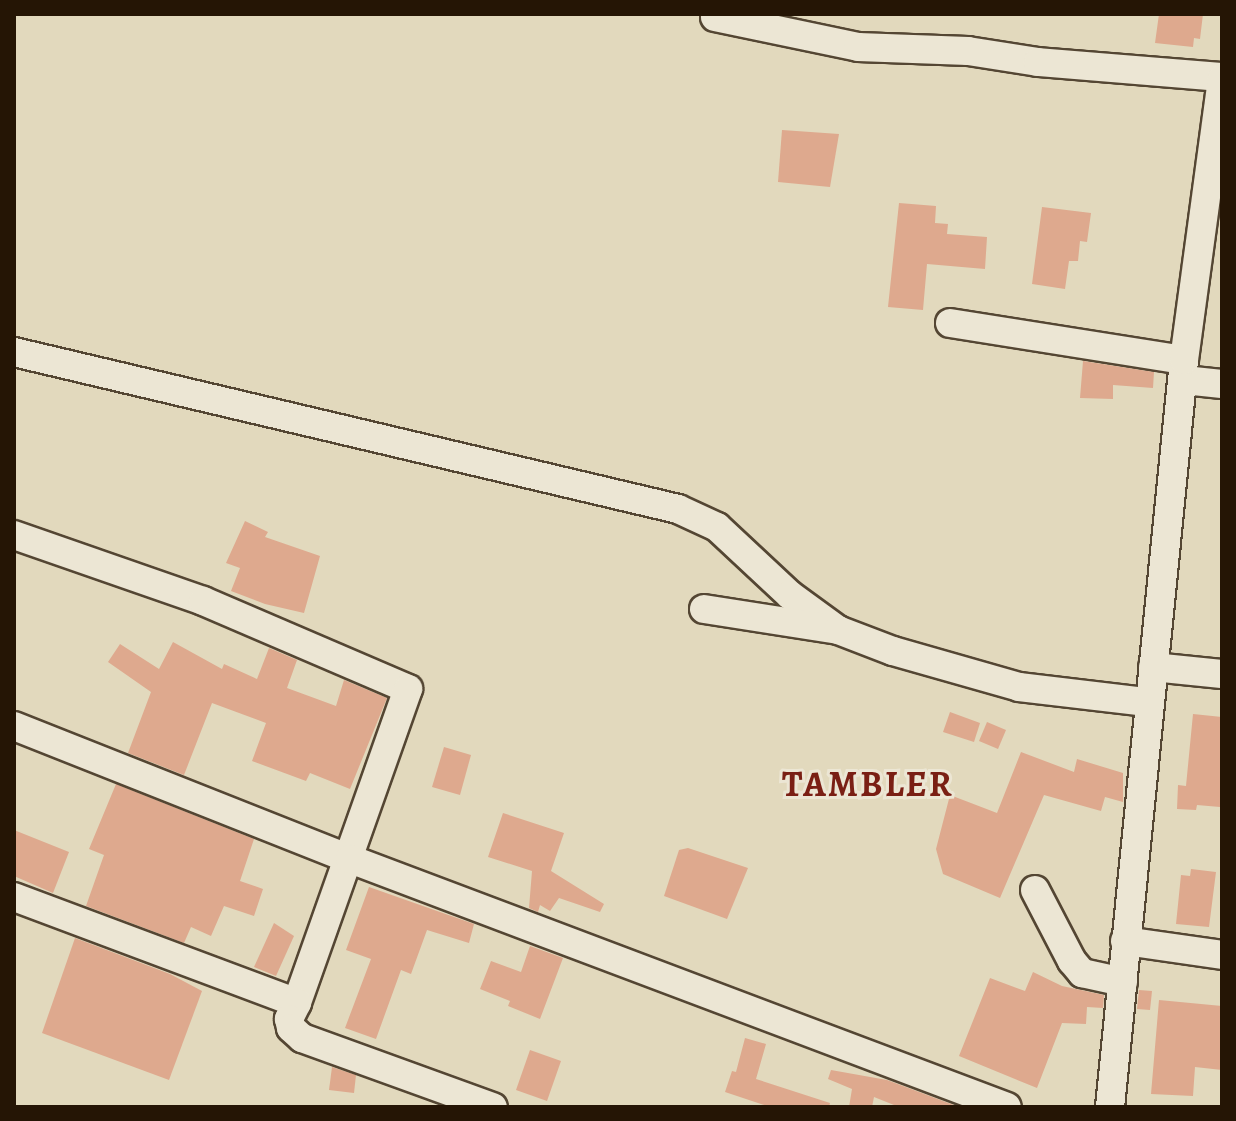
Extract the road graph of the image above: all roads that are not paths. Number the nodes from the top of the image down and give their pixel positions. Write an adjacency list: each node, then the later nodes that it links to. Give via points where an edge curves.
1 (715, 17): 2 (street, via 858,47 968,51)
2 (1222, 78): 5 (street)
3 (950, 323): 5 (street)
4 (14, 352): 9 (street, via 678,509 717,527 790,595)
5 (1184, 370): 6 (street); 10 (street)
6 (1222, 384)
7 (14, 535): 14 (street, via 203,601 408,689)
8 (704, 609): 9 (street)
9 (838, 630): 12 (street, via 986,679)
10 (1153, 667): 11 (street); 12 (street)
11 (1222, 674)
12 (1147, 702): 17 (street)
13 (14, 726): 14 (street)
14 (350, 859): 20 (street); 22 (street)
15 (1035, 890): 19 (street, via 1082,973)
16 (14, 897): 20 (street)
17 (1125, 941): 18 (street); 19 (street)
18 (1222, 955)
19 (1123, 982): 23 (street)
20 (297, 1003): 21 (street, via 289,1019 302,1038)
21 (493, 1107)
22 (1007, 1107)
23 (1110, 1107)

